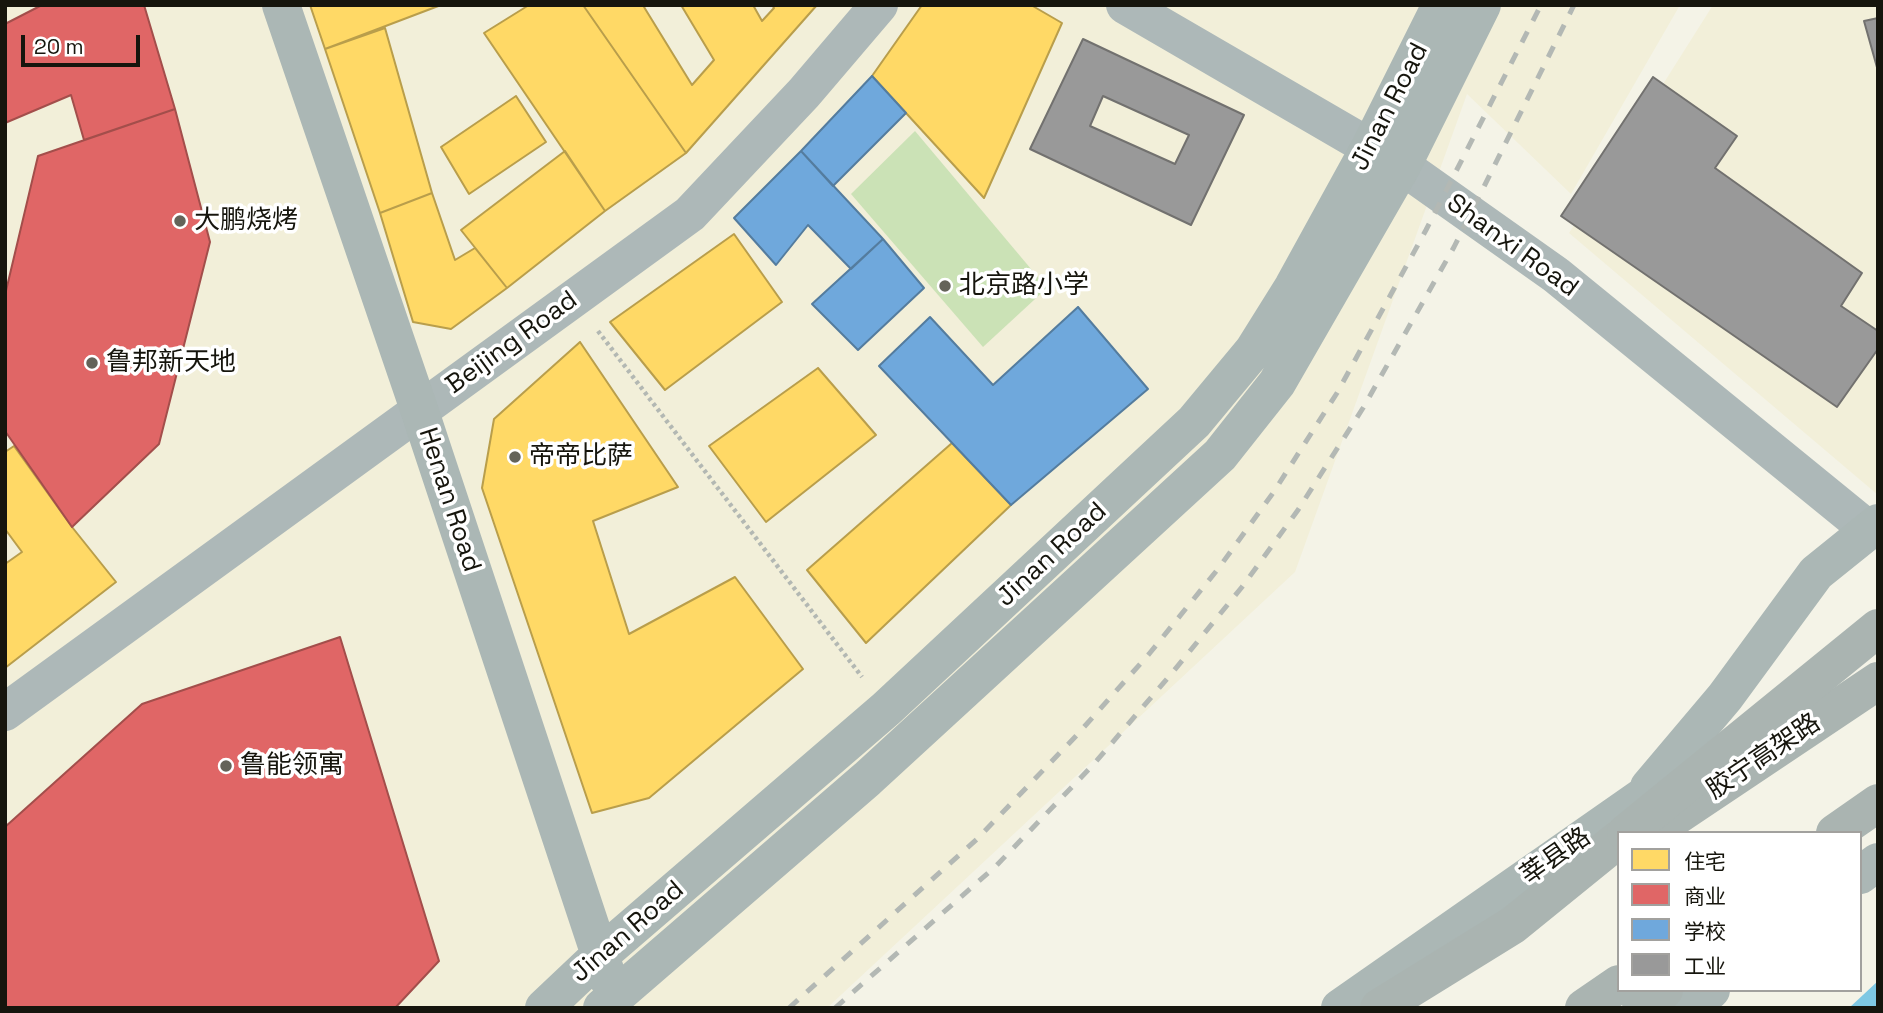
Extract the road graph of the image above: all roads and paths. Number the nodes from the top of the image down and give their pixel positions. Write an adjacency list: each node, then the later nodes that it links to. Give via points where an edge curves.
1 (281, 5): 8 (street, Henan Road)
2 (879, 5): 7 (street, Beijing Road, via 690,214)
3 (1125, 5): 6 (street, Shanxi Road)
4 (1441, 5): 6 (street, Jinan Road)
5 (1482, 5): 6 (street, Jinan Road)
6 (1386, 157): 9 (street, Shanxi Road, via 1556,275); 13 (street, Jinan Road, via 1293,287 1254,351 1194,422); 32 (street, Jinan Road, via 1277,383 1220,455 867,779)
7 (574, 299): 8 (street, Beijing Road); 13 (path)
8 (419, 410): 14 (street, Beijing Road); 28 (street, Henan Road)
9 (1873, 526): 16 (street, via 1816,573)
10 (1878, 628): 19 (highway, bridge)
11 (1878, 639): 16 (street, 莘县路)
12 (1878, 681): 16 (highway, 胶宁高架路)
13 (886, 709): 28 (street, Jinan Road)
14 (5, 712)
15 (1878, 803): 20 (highway)
16 (1646, 815): 18 (street, 莘县路)
17 (1878, 826): 22 (highway)
18 (1621, 831)
19 (1628, 831)
20 (1838, 831)
21 (1617, 833): 34 (street, 莘县路)
22 (1862, 838)
23 (1617, 841): 27 (highway)
24 (1617, 855): 27 (highway)
25 (1878, 862): 26 (street)
26 (1862, 874)
27 (1513, 925): 35 (highway); 36 (highway)
28 (599, 956): 32 (street, Henan Road); 33 (street, Jinan Road)
29 (1617, 985): 37 (highway)
30 (1662, 992): 38 (highway)
31 (1709, 992): 39 (street)
32 (608, 1002)
33 (544, 1008)
34 (1340, 1008)
35 (1380, 1008)
36 (1402, 1008)
37 (1584, 1008)
38 (1642, 1008)
39 (1689, 1008)

